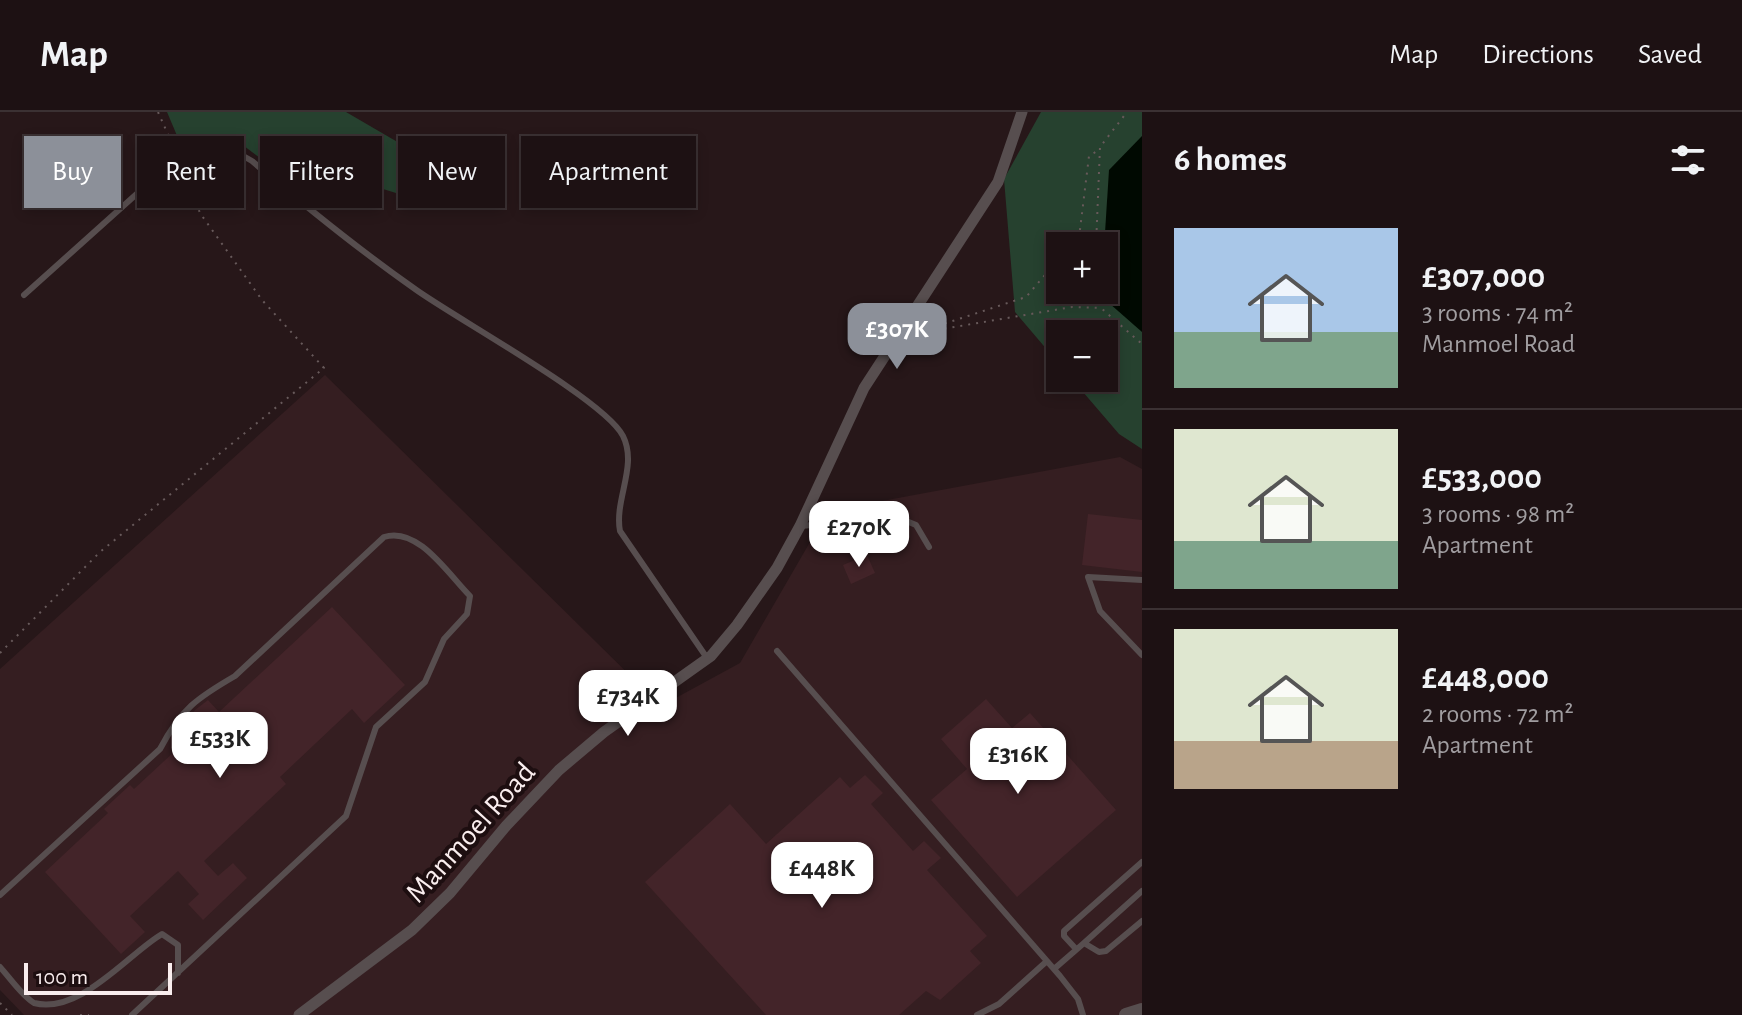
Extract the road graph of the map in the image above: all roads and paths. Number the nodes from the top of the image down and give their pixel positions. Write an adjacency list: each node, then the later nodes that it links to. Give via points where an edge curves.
1 (158, 112): 4 (path)
2 (1022, 112): 16 (street, Manmoel Road, via 998,182 864,388)
3 (1127, 112): 5 (path)
4 (169, 136)
5 (1100, 149): 9 (path, via 1089,156); 10 (path)
6 (244, 156): 22 (lane, via 417,291 617,427 624,438 627,470 617,514 620,531)
7 (137, 194): 12 (lane)
8 (198, 208): 20 (path, via 262,300 324,368 100,552)
9 (1080, 232)
10 (1097, 232)
11 (1046, 274): 14 (path, via 1026,297 913,334 1079,306)
12 (24, 295)
13 (1097, 304): 14 (path)
14 (1102, 308): 15 (path)
15 (1142, 344)
16 (800, 526): 17 (lane, via 899,518 916,525); 22 (street, Manmoel Road, via 737,625)
17 (929, 547)
18 (1142, 580): 21 (lane, via 1088,577 1100,611)
19 (777, 651): 29 (lane)
20 (0, 653)
21 (1142, 655)
22 (707, 658): 39 (street, Manmoel Road, via 589,744 515,816 430,914)
23 (1142, 862): 28 (lane, via 1064,931)
24 (1142, 891): 27 (lane)
25 (0, 895): 32 (lane, via 160,749 176,718 235,676 384,537 412,537 470,596 467,614 444,639 425,682 376,727 346,816)
26 (1142, 921): 27 (lane, via 1106,951)
27 (1084, 943): 28 (lane)
28 (1076, 949): 31 (lane)
29 (1047, 961): 31 (lane); 40 (lane, via 999,1004)
30 (0, 967): 32 (lane, via 34,1003 49,1008 85,1003 162,934 178,945)
31 (1054, 969): 41 (lane, via 1078,999)
32 (178, 973): 38 (lane)
33 (0, 1003): 35 (path)
34 (1142, 1010): 42 (street)
35 (12, 1015)
36 (80, 1015): 37 (path)
37 (89, 1015)
38 (132, 1015)
39 (299, 1015)
40 (977, 1015)
41 (1083, 1015)
42 (1126, 1015)

